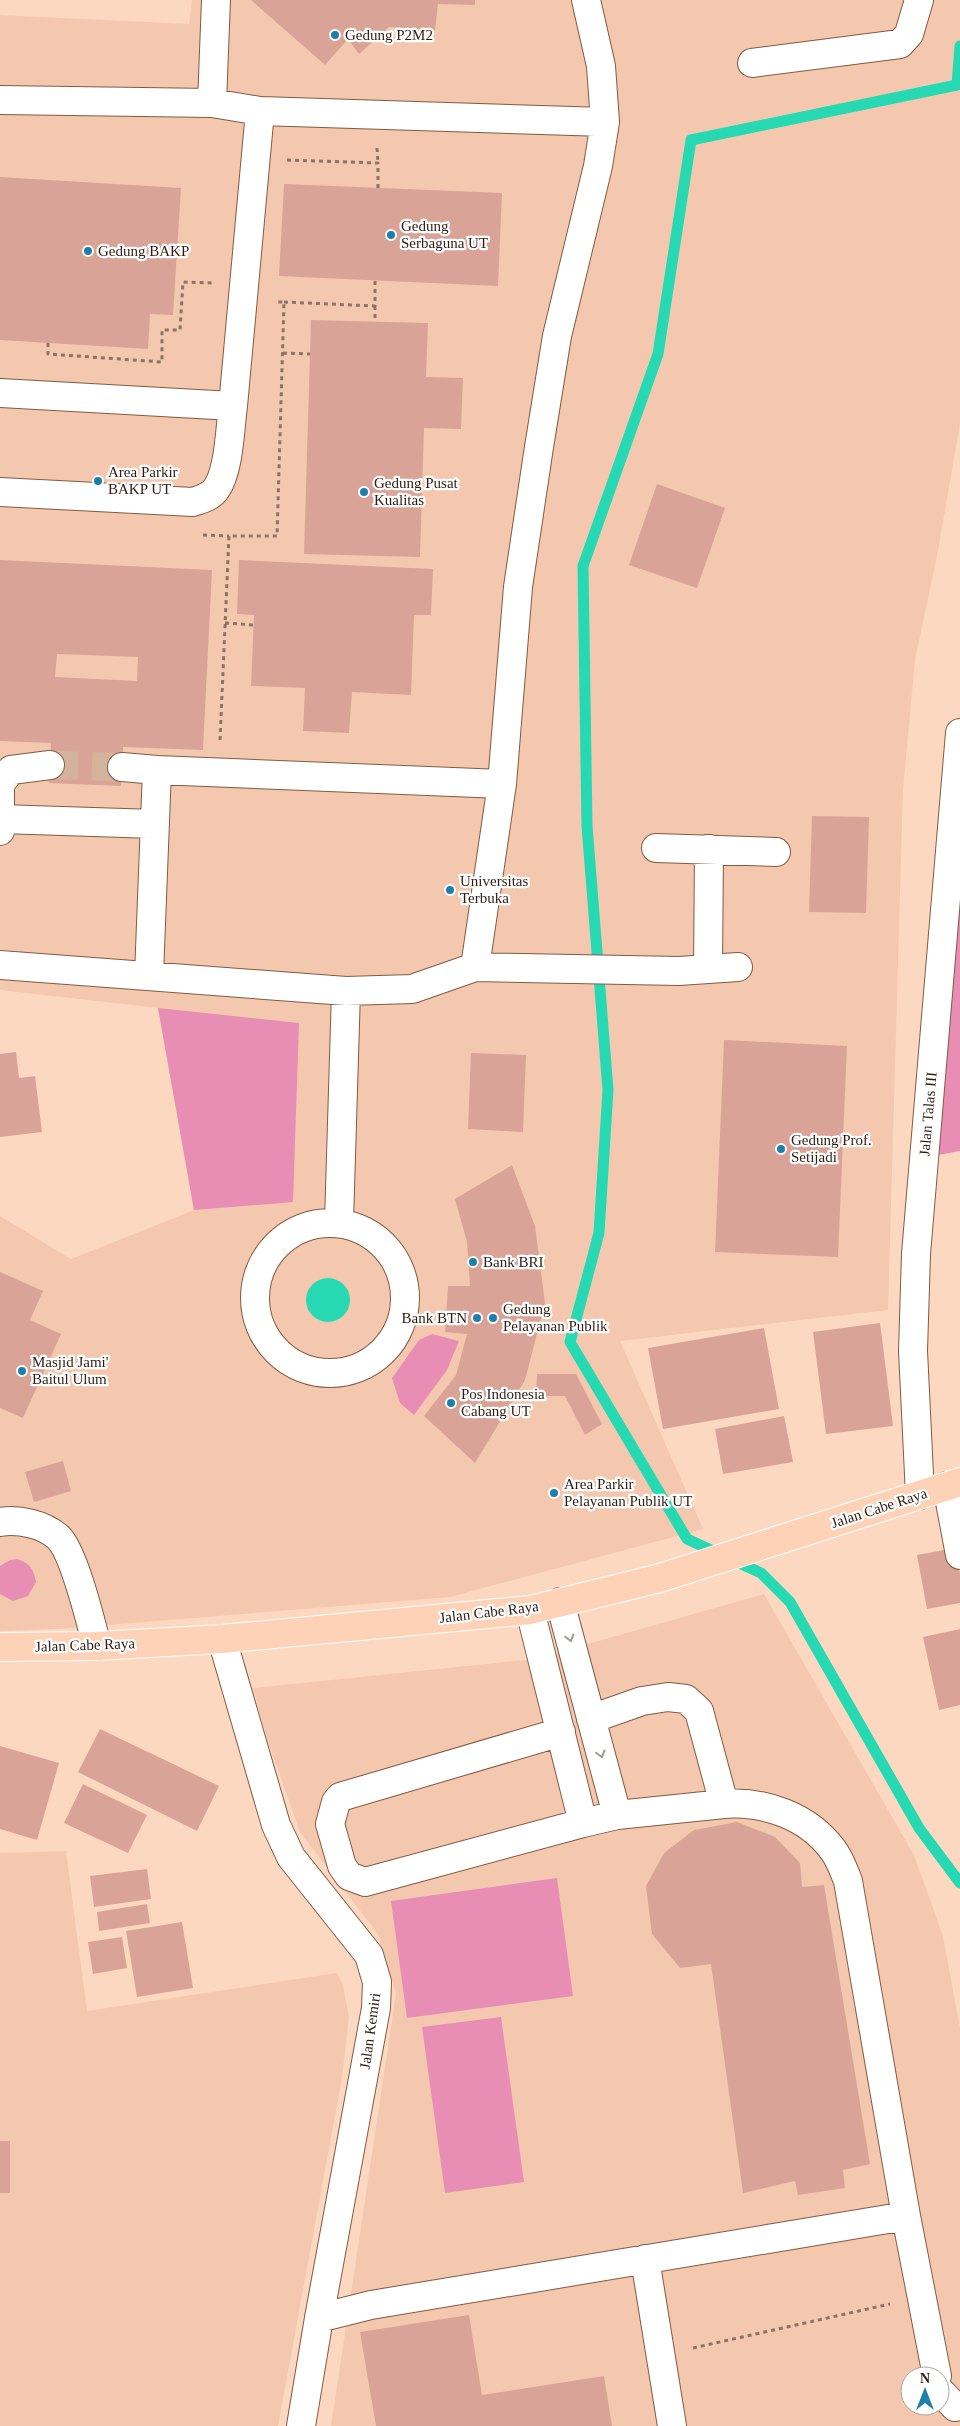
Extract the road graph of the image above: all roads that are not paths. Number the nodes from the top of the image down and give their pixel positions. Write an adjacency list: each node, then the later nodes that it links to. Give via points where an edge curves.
1 (216, 0): 6 (street)
2 (586, 0): 8 (street, via 601,66)
3 (919, 0): 4 (street, via 910,34 900,44)
4 (752, 63)
5 (0, 100): 6 (street)
6 (212, 103): 7 (street)
7 (260, 111): 8 (street); 10 (street)
8 (605, 122): 16 (street, via 598,166 557,336 539,447 518,587)
9 (0, 392): 10 (street)
10 (233, 406): 11 (street, via 222,479 215,491 204,499 193,502)
11 (0, 492)
12 (960, 733): 31 (street, Jalan Talas III, via 916,1254 912,1351)
13 (50, 765): 17 (street, via 11,770 0,784)
14 (122, 767): 15 (street)
15 (157, 770): 16 (street); 18 (street)
16 (502, 784): 24 (street)
17 (0, 819): 18 (street); 19 (street)
18 (155, 824): 27 (street)
19 (0, 831)
20 (656, 848): 21 (street)
21 (709, 849): 22 (street); 26 (street)
22 (776, 852)
23 (0, 965): 27 (street)
24 (475, 967): 26 (street); 28 (street, via 412,989)
25 (738, 967): 26 (street)
26 (708, 969)
27 (149, 974): 28 (street)
28 (346, 992): 29 (street)
29 (338, 1222): 29 (street, via 363,1230 383,1244 397,1263 404,1285 404,1309 397,1332 383,1350 364,1365 326,1373 309,1370 280,1355 264,1336 255,1313 254,1284 265,1257 286,1236 313,1224)
30 (954, 1484): 31 (main road, Jalan Cabe Raya); 33 (street)
31 (920, 1495): 34 (main road, Jalan Cabe Raya, via 660,1578)
32 (0, 1522): 37 (street, via 32,1523 58,1538 73,1568)
33 (960, 1555)
34 (560, 1602): 35 (main road, Jalan Cabe Raya); 39 (street, one-way to 39)
35 (530, 1610): 36 (main road, Jalan Cabe Raya); 40 (street)
36 (222, 1639): 37 (main road, Jalan Cabe Raya); 46 (street, Jalan Kemiri, via 283,1843 369,1955 377,1982 376,2008)
37 (97, 1646): 38 (main road, Jalan Cabe Raya)
38 (0, 1647)
39 (591, 1719): 41 (street, via 642,1700 686,1699 699,1711); 42 (street, one-way to 42)
40 (560, 1732): 43 (street); 43 (street, via 340,1797 330,1824 342,1866 349,1876 365,1882)
41 (724, 1804): 42 (street); 44 (street, via 770,1808 807,1823 834,1850 848,1881)
42 (617, 1815): 43 (street)
43 (583, 1823)
44 (906, 2216): 45 (street); 47 (street)
45 (645, 2258): 46 (street, via 371,2305); 51 (street)
46 (319, 2318): 50 (street, Jalan Kemiri)
47 (935, 2366)
48 (950, 2401): 49 (street, via 956,2407)
49 (960, 2406)
50 (301, 2426)
51 (672, 2426)

